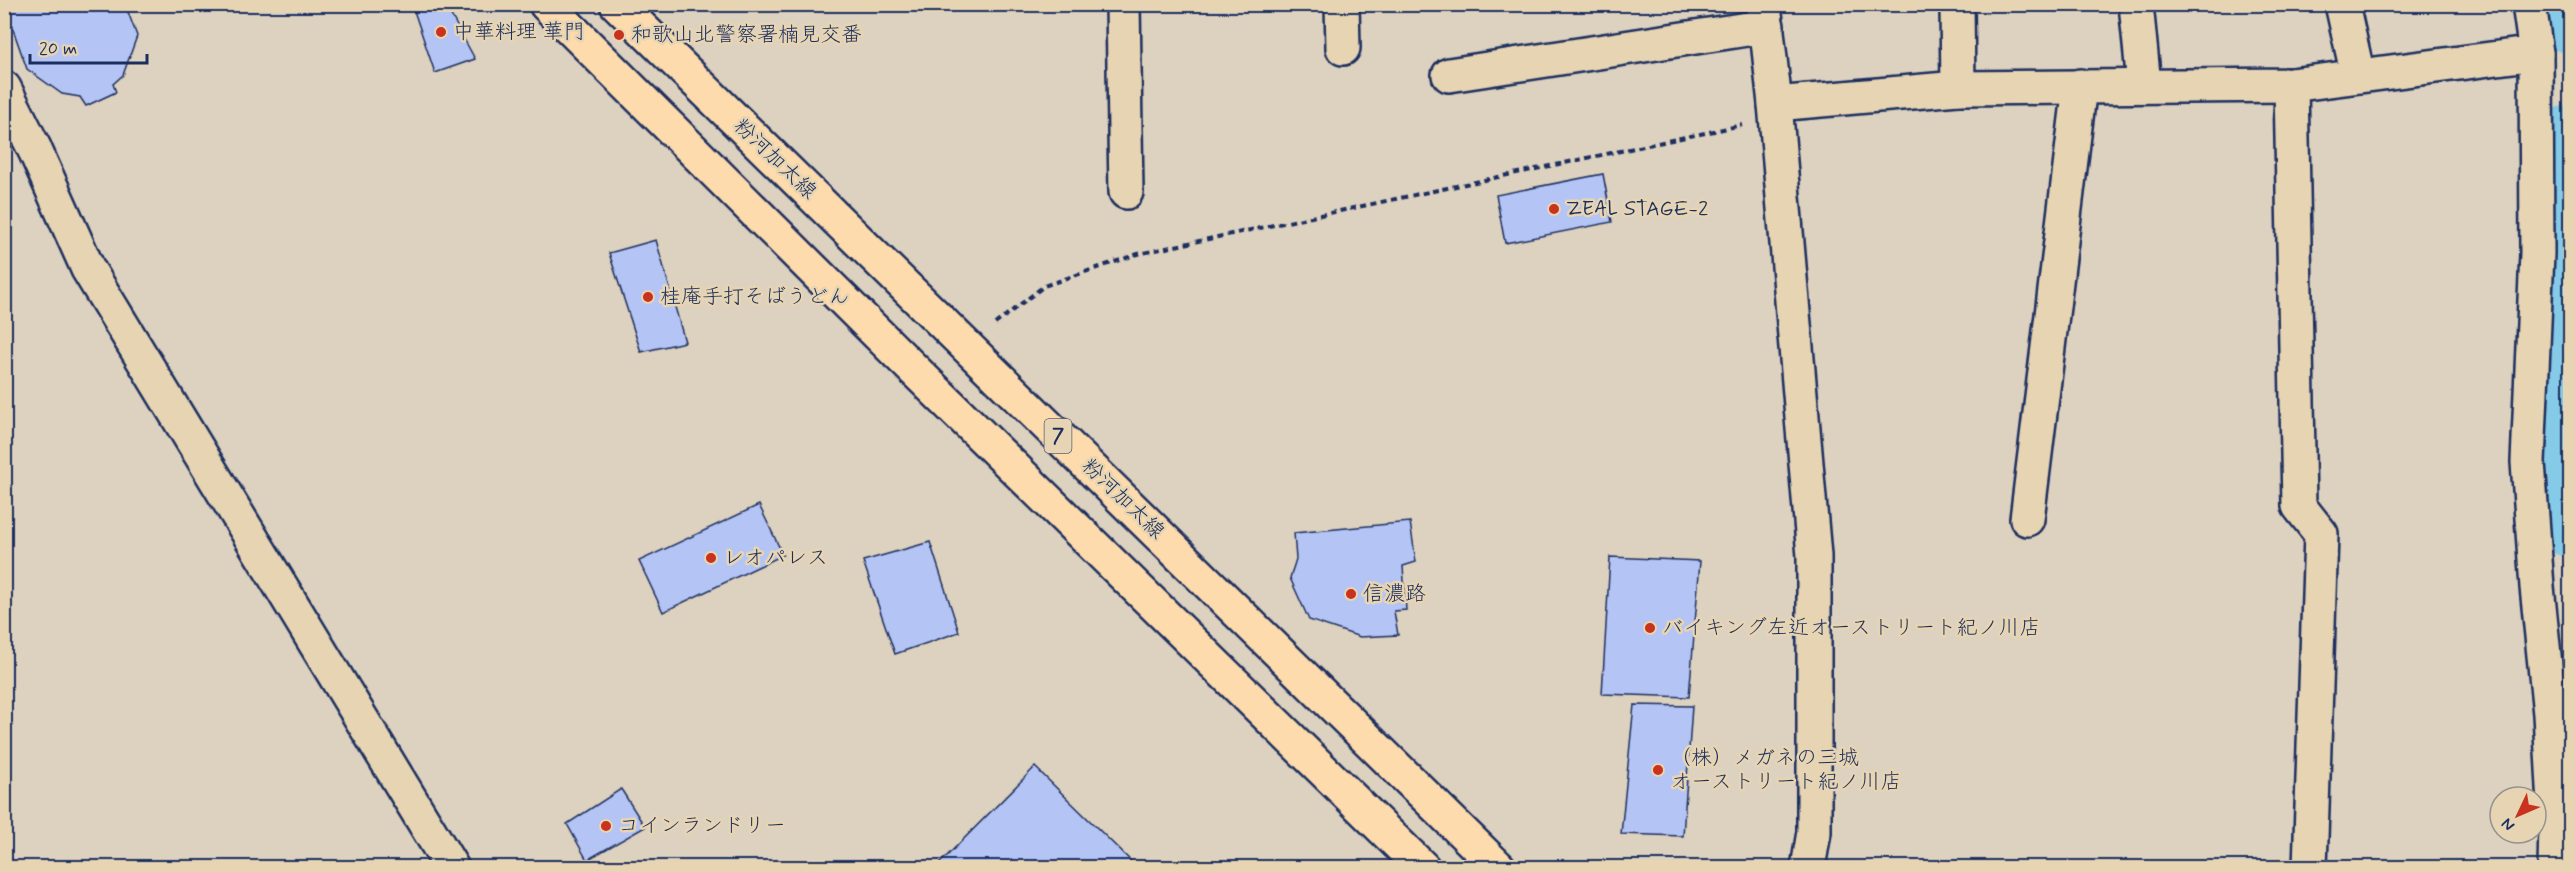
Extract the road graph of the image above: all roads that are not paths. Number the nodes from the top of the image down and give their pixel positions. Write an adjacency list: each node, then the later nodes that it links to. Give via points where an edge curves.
1 (546, 4): 25 (main road)
2 (617, 4): 26 (main road, 粉河加太線 / 7)
3 (1123, 4): 22 (street)
4 (1342, 4): 10 (street)
5 (1957, 4): 18 (street)
6 (2136, 4): 14 (street)
7 (2342, 4): 13 (street)
8 (2529, 4): 11 (street)
9 (1765, 15): 12 (street); 19 (street)
10 (1343, 48)
11 (2536, 53): 13 (street); 29 (street, via 2537,253 2528,462 2550,714)
12 (1449, 75)
13 (2358, 76): 15 (street)
14 (2144, 85): 15 (street); 16 (street)
15 (2291, 85): 28 (street, via 2299,506 2321,534)
16 (2080, 86): 18 (street); 23 (street)
17 (4, 88): 21 (street)
18 (1958, 88): 19 (street)
19 (1776, 117): 27 (street, via 1814,556 1814,832)
20 (4, 127): 21 (street)
21 (34, 148): 24 (street, via 88,269)
22 (1126, 192)
23 (2027, 519)
24 (452, 867)
25 (1423, 867)
26 (1499, 867)
27 (1808, 867)
28 (2310, 867)
29 (2555, 867)

